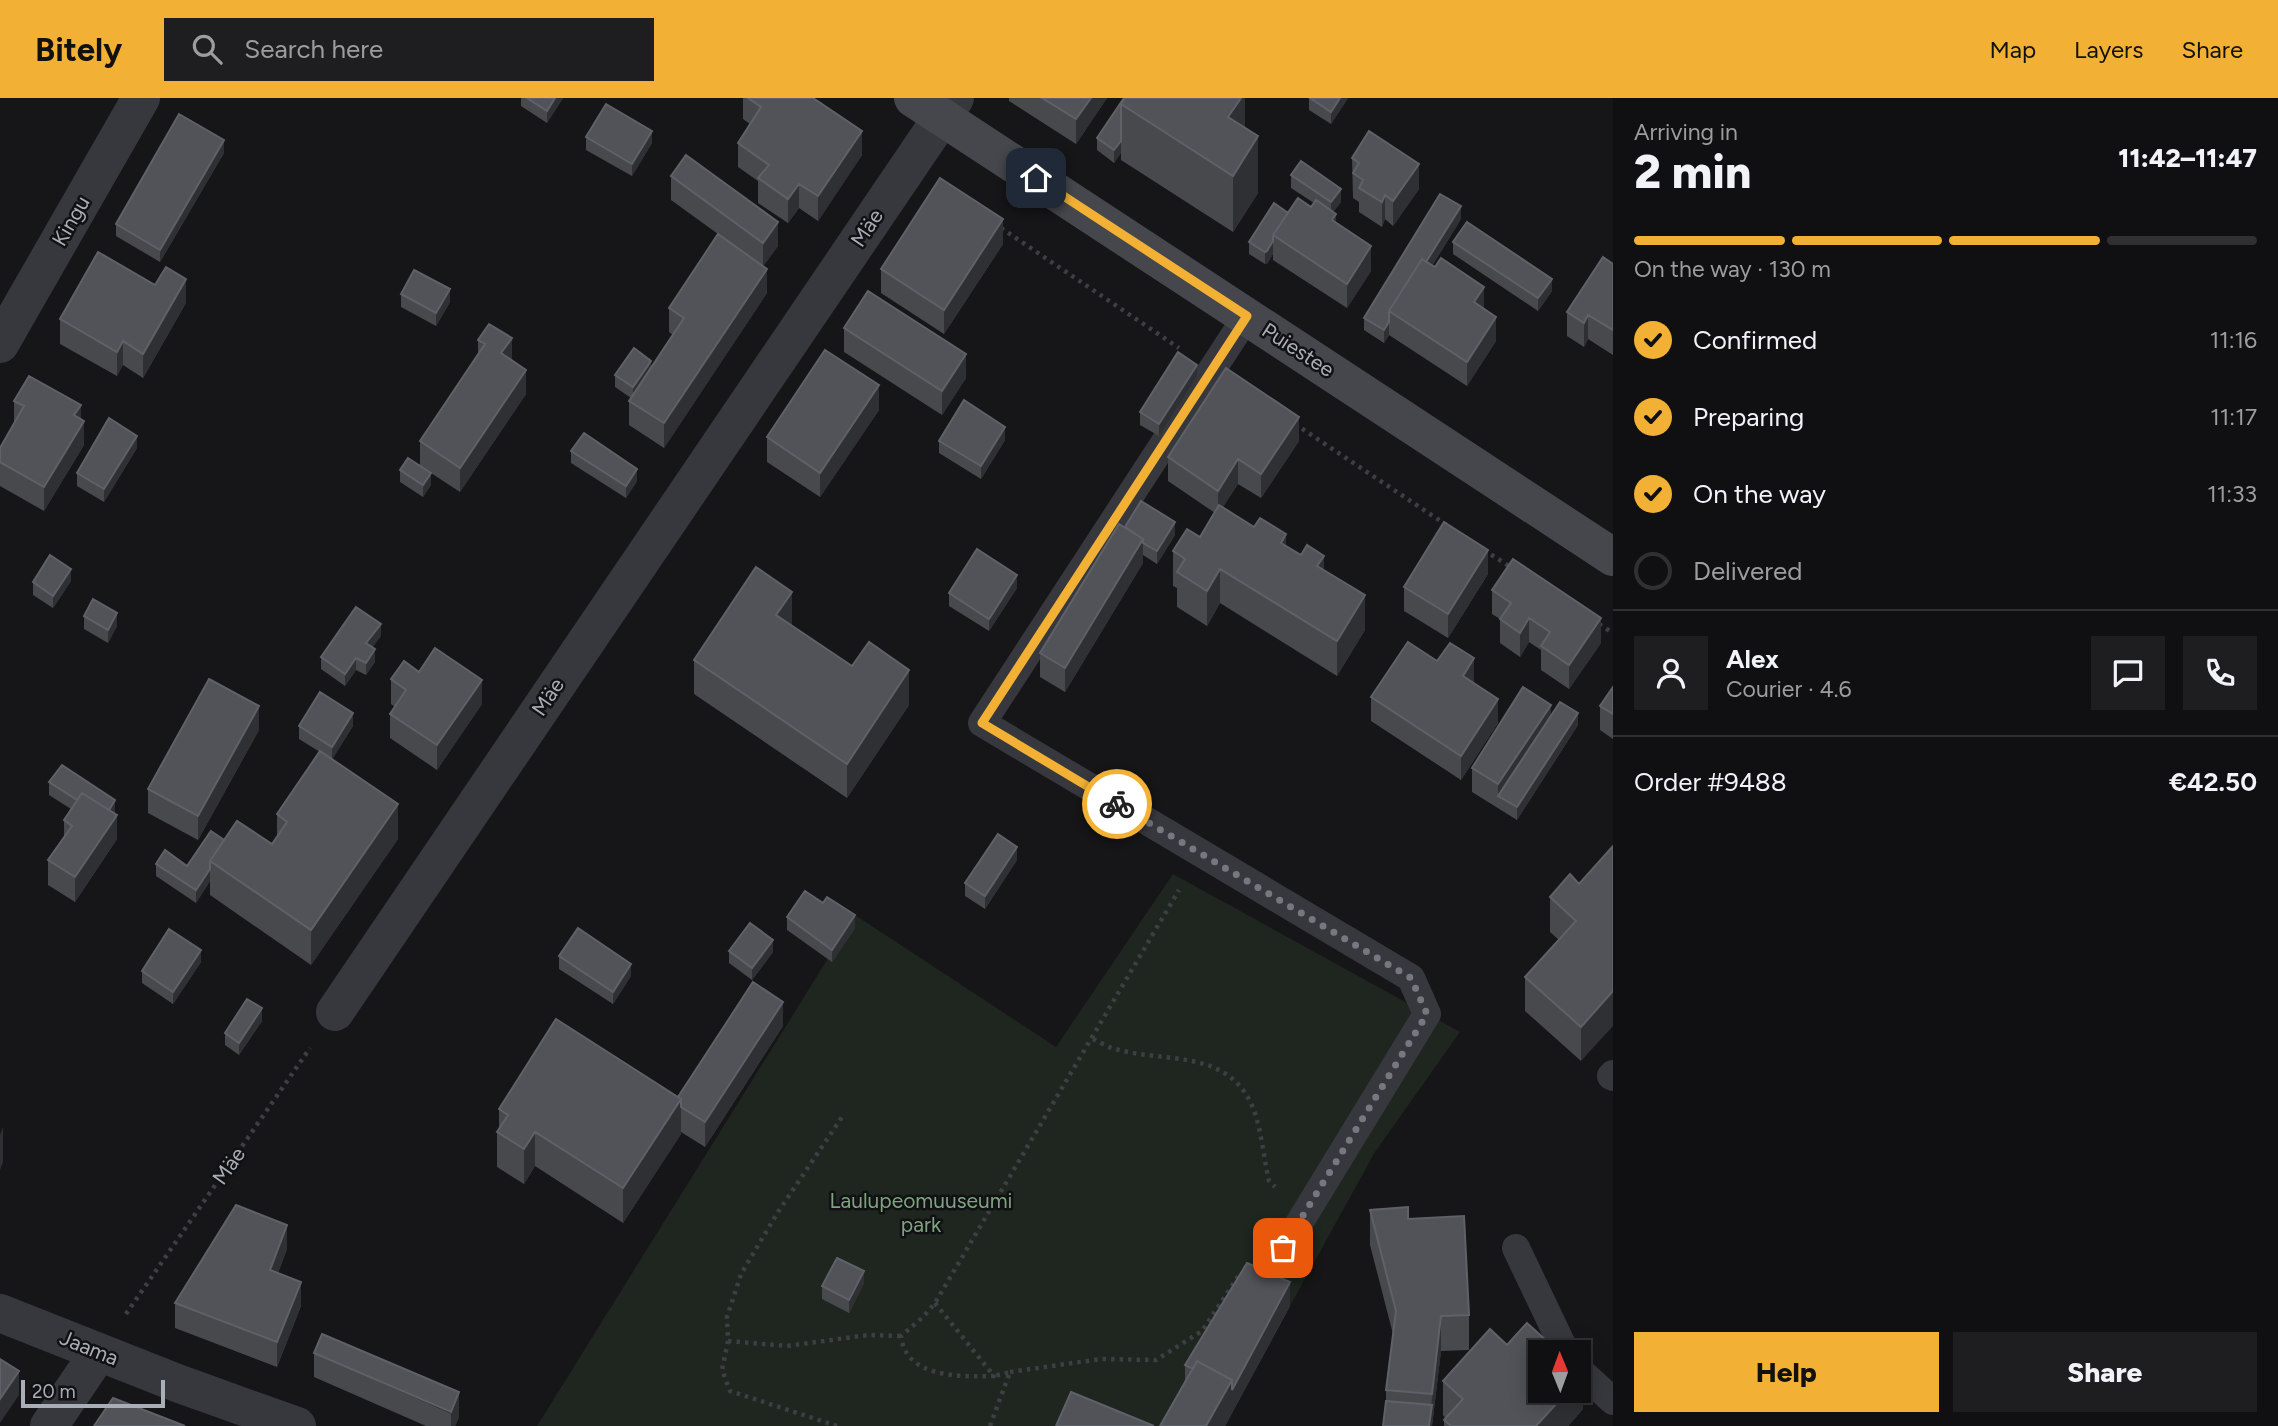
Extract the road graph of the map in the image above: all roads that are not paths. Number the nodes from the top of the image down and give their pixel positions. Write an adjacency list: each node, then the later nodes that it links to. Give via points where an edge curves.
1 (141, 98): 4 (street, Kingu)
2 (937, 104): 3 (main road, Puiestee); 6 (street, Mäe)
3 (1247, 316): 5 (main road, Puiestee); 7 (lane, via 982,723 1411,978 1427,1014)
4 (0, 344)
5 (1613, 557)
6 (335, 1012)
7 (1283, 1248)
8 (1516, 1248): 10 (lane)
9 (0, 1313): 11 (street, Jaama)
10 (1560, 1340)
11 (99, 1352): 14 (street); 15 (street, Jaama)
12 (1591, 1381): 13 (lane)
13 (1613, 1401)
14 (48, 1426)
15 (297, 1426)

